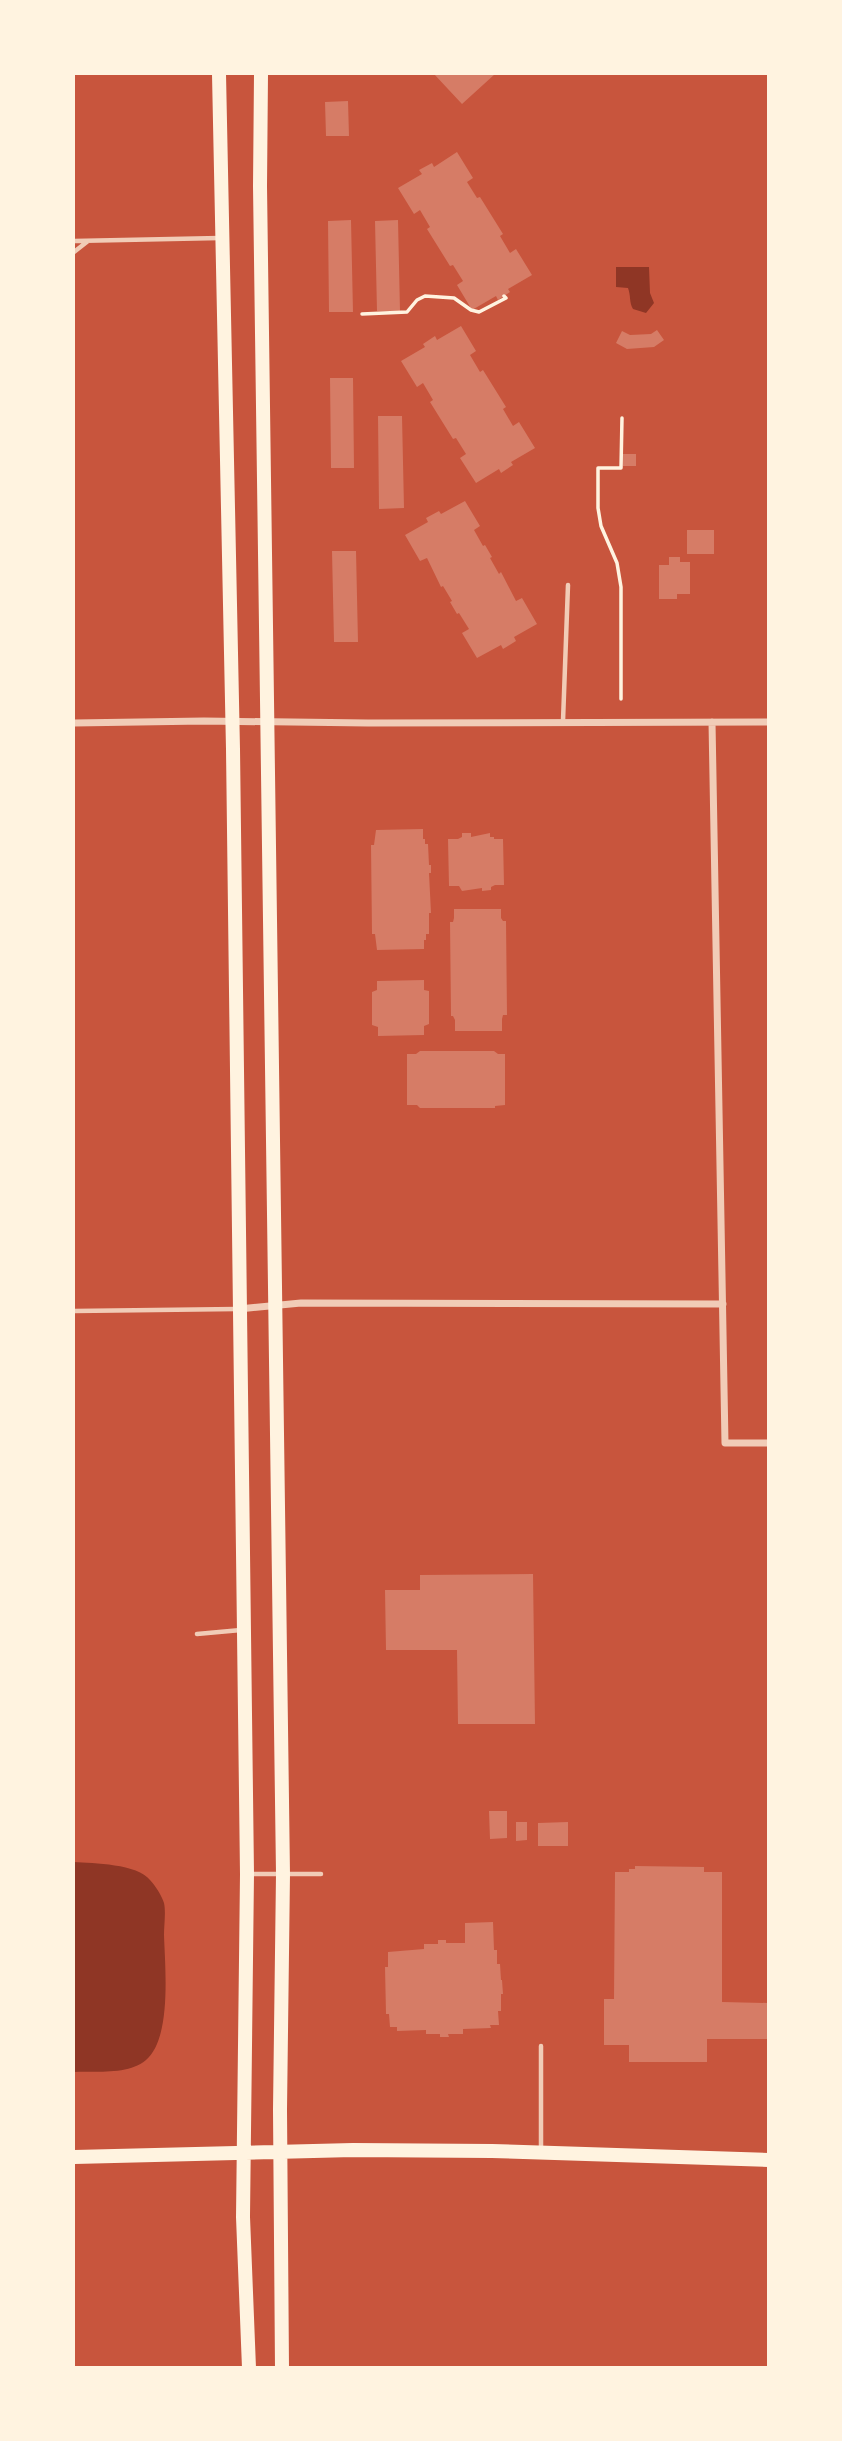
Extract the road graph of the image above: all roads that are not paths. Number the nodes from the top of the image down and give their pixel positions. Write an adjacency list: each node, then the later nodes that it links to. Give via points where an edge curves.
1 (219, 74): 3 (main road)
2 (261, 74): 9 (main road)
3 (224, 238): 4 (lane); 8 (main road)
4 (89, 240): 5 (lane); 6 (lane)
5 (74, 241)
6 (74, 252)
7 (568, 585): 10 (lane)
8 (232, 721): 9 (street); 13 (street); 16 (main road)
9 (268, 722): 10 (street); 14 (main road)
10 (563, 722): 11 (street)
11 (712, 722): 12 (street); 15 (street)
12 (768, 722)
13 (74, 723)
14 (276, 1304): 15 (street); 16 (street); 22 (main road)
15 (723, 1304): 18 (street, via 725,1443)
16 (239, 1309): 17 (lane); 19 (main road)
17 (74, 1311)
18 (768, 1443)
19 (243, 1630): 20 (lane); 21 (main road)
20 (197, 1634)
21 (247, 1874): 22 (lane); 26 (main road)
22 (283, 1874): 23 (lane); 25 (main road)
23 (321, 1874)
24 (541, 2046): 27 (lane)
25 (280, 2151): 26 (main road); 27 (main road); 31 (main road)
26 (243, 2152): 28 (main road); 30 (main road)
27 (541, 2153): 29 (main road)
28 (74, 2157)
29 (768, 2160)
30 (249, 2368)
31 (282, 2368)

